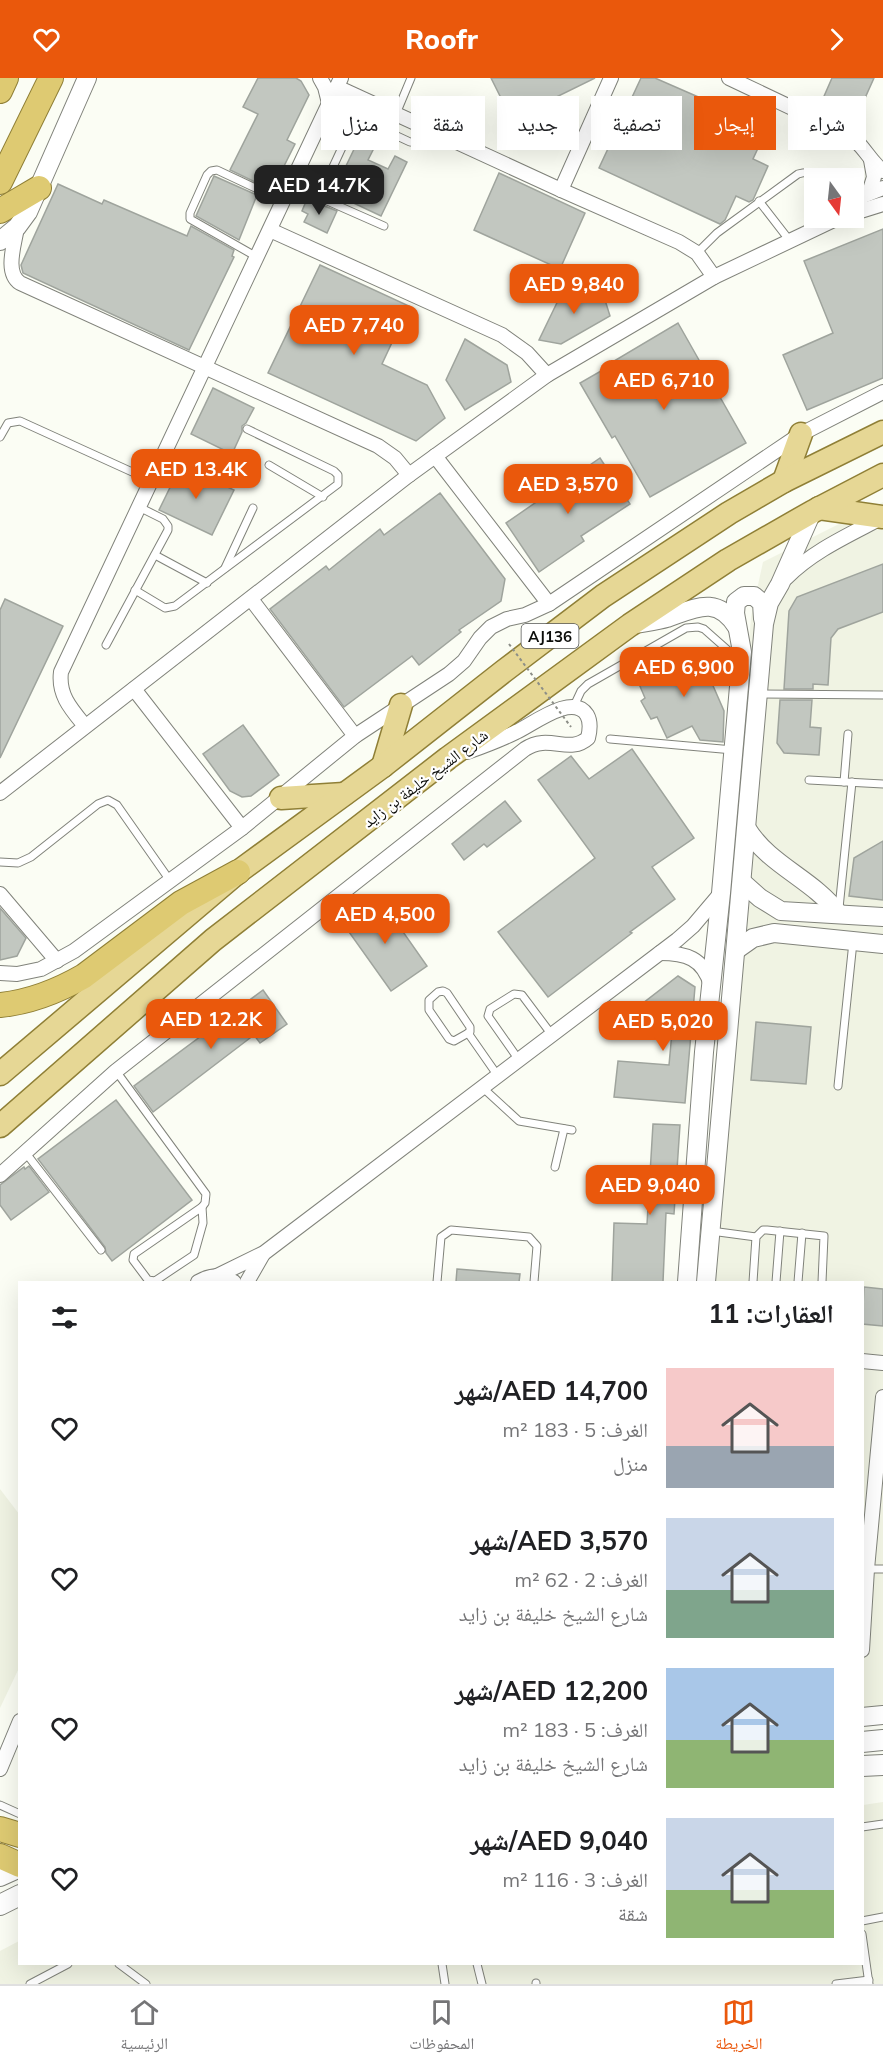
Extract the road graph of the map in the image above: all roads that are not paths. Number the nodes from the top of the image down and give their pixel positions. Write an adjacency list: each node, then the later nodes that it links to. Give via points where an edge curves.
1 (6, 78): 9 (highway)
2 (51, 78): 20 (highway)
3 (87, 78): 22 (street)
4 (320, 78): 10 (street)
5 (411, 78): 13 (lane)
6 (611, 78): 24 (street)
7 (729, 78): 17 (street, via 847,134 862,144)
8 (339, 82): 11 (street); 12 (street)
9 (0, 91)
10 (327, 96)
11 (332, 96)
12 (364, 96)
13 (399, 107)
14 (399, 115): 24 (street)
15 (321, 120): 21 (street)
16 (410, 142): 26 (lane, via 367,122 352,126)
17 (872, 160): 18 (street); 25 (street, via 874,177)
18 (883, 171)
19 (804, 173): 29 (lane)
20 (0, 182)
21 (291, 185): 26 (lane); 28 (street)
22 (39, 188): 32 (highway)
23 (883, 188): 25 (street)
24 (561, 190): 38 (street)
25 (869, 193): 27 (street)
26 (319, 197): 33 (lane)
27 (864, 197)
28 (283, 201): 35 (street); 39 (lane, via 217,170 207,175 189,219)
29 (759, 201): 37 (lane); 38 (lane)
30 (883, 204): 31 (street)
31 (864, 210)
32 (9, 219): 36 (street); 41 (street, via 11,271 16,280)
33 (384, 226)
34 (817, 228): 37 (street)
35 (270, 230): 39 (street); 42 (street, via 502,335 527,353)
36 (0, 241)
37 (790, 241): 40 (street)
38 (697, 253): 40 (street)
39 (257, 257): 41 (street)
40 (714, 277): 42 (street)
41 (205, 368): 50 (street, via 378,446); 52 (street)
42 (547, 375): 48 (street)
43 (883, 392): 46 (street)
44 (247, 429): 54 (lane, via 338,475 338,484)
45 (883, 432): 53 (main road, AJ136)
46 (801, 434): 53 (main road); 65 (street)
47 (0, 436): 52 (lane, via 8,423 20,421)
48 (435, 456): 50 (street); 65 (street)
49 (268, 465): 54 (lane)
50 (410, 475): 64 (street)
51 (883, 476): 57 (main road, شارع الشيخ خليفة بن زايد / AJ136)
52 (152, 480): 55 (street)
53 (784, 481): 82 (main road, AJ136, via 603,596)
54 (323, 496): 60 (lane)
55 (139, 507): 59 (lane, via 168,525); 76 (street, via 62,672 62,692)
56 (253, 508): 60 (lane)
57 (815, 510): 58 (main road); 62 (street); 67 (main road, شارع الشيخ خليفة بن زايد / AJ136)
58 (883, 517): 62 (street, via 814,554)
59 (154, 555): 61 (lane); 63 (lane)
60 (225, 570): 61 (lane)
61 (207, 583): 63 (lane, via 170,608)
62 (780, 584): 66 (street, via 769,603)
63 (135, 590): 69 (lane)
64 (251, 598): 71 (street); 78 (street)
65 (549, 604): 74 (street, via 491,627 457,668)
66 (764, 624): 68 (street, via 762,603 749,595 736,603); 72 (street)
67 (630, 625): 68 (street, via 705,606 721,610); 81 (main road, شارع الشيخ خليفة بن زايد / AJ136)
68 (737, 627): 70 (street)
69 (106, 645)
70 (741, 662): 75 (lane, via 704,629 686,628 588,684); 80 (street)
71 (135, 689): 76 (street); 89 (street)
72 (758, 694): 73 (lane); 90 (street)
73 (883, 695)
74 (401, 705): 78 (street); 82 (main road)
75 (574, 706): 81 (street, via 556,710 502,739); 112 (street, via 581,708 590,721 585,741 571,745 544,741 525,748)
76 (85, 726): 86 (street)
77 (848, 734): 84 (lane)
78 (355, 736): 88 (street)
79 (610, 739): 80 (lane)
80 (733, 750): 95 (street)
81 (448, 758): 117 (main road, شارع الشيخ خليفة بن زايد / AJ136, via 213,940)
82 (383, 766): 87 (main road, AJ136)
83 (809, 780): 84 (lane)
84 (848, 782): 85 (lane); 98 (lane)
85 (883, 784)
86 (0, 793)
87 (344, 794): 88 (main road); 92 (main road, AJ136)
88 (281, 798): 89 (street)
89 (242, 828): 93 (street)
90 (747, 829): 94 (street); 98 (street, via 764,850)
91 (0, 862): 93 (lane, via 18,863 31,857 108,800 117,805)
92 (238, 872): 108 (highway, via 182,903 75,981 48,994); 113 (main road, AJ136)
93 (171, 882): 105 (street)
94 (742, 882): 97 (street); 103 (street)
95 (721, 893): 104 (street, via 693,926); 107 (street)
96 (0, 894): 105 (street)
97 (781, 911): 98 (street); 100 (street, via 770,914 768,919 767,925)
98 (838, 913): 99 (street)
99 (883, 917)
100 (774, 933): 101 (street); 103 (street, via 753,938)
101 (853, 941): 102 (street); 115 (lane)
102 (883, 944)
103 (736, 950): 122 (street)
104 (660, 953): 107 (street, via 688,956 704,969); 110 (street)
105 (57, 961): 106 (street, via 29,972)
106 (0, 974)
107 (712, 987): 134 (street)
108 (0, 1005)
109 (468, 1033): 109 (lane, via 470,1027 447,993 440,991 432,996 429,1010 449,1039 454,1041); 114 (lane)
110 (552, 1035): 111 (street); 111 (lane, via 522,995 514,994 490,1009 488,1016)
111 (519, 1060): 114 (street)
112 (116, 1071): 118 (street); 121 (lane, via 206,1194)
113 (0, 1074)
114 (498, 1076): 116 (street)
115 (838, 1086)
116 (483, 1088): 119 (lane, via 519,1121 568,1129); 127 (street)
117 (0, 1126)
118 (26, 1152): 120 (street); 126 (lane)
119 (555, 1167)
120 (0, 1174)
121 (202, 1207): 121 (lane, via 134,1254 133,1260 148,1280 155,1281 194,1255 203,1223)
122 (711, 1231): 125 (lane); 135 (street)
123 (780, 1231): 124 (lane); 125 (lane, via 763,1230); 137 (lane)
124 (802, 1233): 138 (lane); 139 (lane, via 822,1234 825,1238)
125 (756, 1236): 136 (lane)
126 (101, 1250)
127 (264, 1253): 128 (street); 131 (street)
128 (217, 1276): 129 (street); 130 (street)
129 (200, 1281)
130 (231, 1281)
131 (248, 1281)
132 (437, 1281): 133 (lane, via 441,1237 451,1230 529,1237 537,1246)
133 (534, 1281)
134 (687, 1281)
135 (706, 1281)
136 (753, 1281)
137 (776, 1281)
138 (798, 1281)
139 (822, 1281)
140 (864, 1361): 141 (street)
141 (883, 1363)
142 (883, 1397): 143 (street)
143 (867, 1569): 144 (lane); 145 (street)
144 (883, 1569)
145 (864, 1618)
146 (883, 1715): 147 (street)
147 (864, 1717)
148 (18, 1726): 153 (street)
149 (883, 1740): 150 (main road)
150 (864, 1742)
151 (883, 1765): 152 (main road)
152 (864, 1766)
153 (0, 1769)
154 (0, 1805): 155 (lane)
155 (18, 1813)
156 (883, 1824): 157 (lane)
157 (864, 1827)
158 (0, 1829): 159 (highway)
159 (18, 1834)
160 (0, 1856): 161 (highway)
161 (18, 1865)
162 (18, 1867): 163 (main road)
163 (0, 1876)
164 (18, 1895): 165 (main road)
165 (0, 1905)
166 (883, 1917): 167 (lane)
167 (864, 1921)
168 (864, 1948): 174 (lane)
169 (66, 1965): 175 (lane)
170 (120, 1965): 176 (lane)
171 (442, 1965): 177 (lane)
172 (477, 1965): 173 (lane)
173 (479, 1982)
174 (869, 1982): 178 (lane)
175 (30, 1984)
176 (146, 1984)
177 (445, 1984)
178 (837, 1984)

